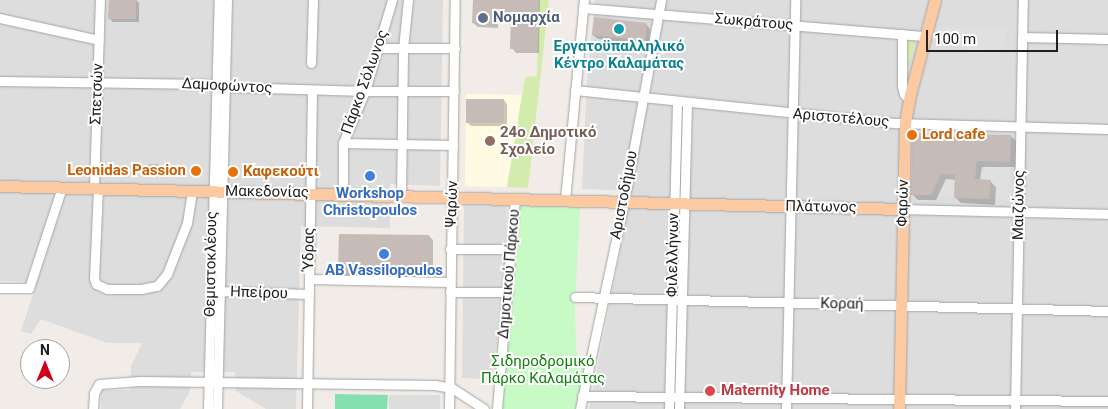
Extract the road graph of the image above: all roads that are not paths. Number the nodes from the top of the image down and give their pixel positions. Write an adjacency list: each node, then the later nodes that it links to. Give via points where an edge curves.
1 (100, 0): 20 (street, Σπετσών)
2 (218, 0): 27 (street, Θεμιστοκλέους)
3 (227, 0): 27 (street, Θεμιστοκλέους)
4 (313, 0): 24 (street)
5 (392, 0): 21 (street, Πάρκο Σόλωνος)
6 (408, 0): 22 (street)
7 (455, 0): 23 (street, Ψαρών)
8 (661, 0): 13 (street, Αριστοδήμου)
9 (795, 0): 15 (street)
10 (934, 0): 17 (main road, Φαρών)
11 (1023, 0): 18 (street, Μαιζώνος)
12 (584, 4): 13 (street, Σωκράτους); 29 (street)
13 (658, 14): 15 (street, Σωκράτους); 33 (street, Αριστοδήμου)
14 (0, 18): 20 (street)
15 (794, 26): 16 (street, Σωκράτους); 37 (street)
16 (902, 34): 17 (street, Σωκράτους); 34 (street, via 902,86)
17 (926, 36): 34 (main road, Φαρών)
18 (1022, 37): 19 (street); 39 (street, Μαιζώνος)
19 (1108, 39)
20 (99, 40): 26 (street, Σπετσών)
21 (378, 48): 22 (street); 30 (street, Πάρκο Σόλωνος)
22 (402, 48): 23 (street); 31 (street)
23 (455, 48): 32 (street, Ψαρών)
24 (311, 63)
25 (0, 81): 26 (street, Δαμοφώντος)
26 (98, 82): 27 (street, Δαμοφώντος); 46 (street, Σπετσών)
27 (220, 86): 28 (street, Δαμοφώντος); 48 (street, Θεμιστοκλέους)
28 (312, 90): 30 (street, Δαμοφώντος); 49 (street, Ύδρας)
29 (575, 90): 33 (street, Αριστοτέλους); 55 (street)
30 (365, 91): 31 (street, Δαμοφώντος); 41 (street, Πάρκο Σόλωνος)
31 (402, 91): 32 (street, Δαμοφώντος); 42 (street)
32 (454, 91): 43 (street, Ψαρών)
33 (643, 97): 35 (street, Αριστοτέλους); 56 (street, Αριστοδήμου)
34 (909, 99): 38 (main road, Φαρών)
35 (677, 102): 36 (street, Αριστοτέλους); 57 (street, Φιλελλήνων)
36 (687, 103): 37 (street, Αριστοτέλους); 57 (street, Φιλελλήνων)
37 (793, 113): 38 (street, Αριστοτέλους); 58 (street)
38 (905, 123): 39 (street, Αριστοτέλους); 59 (main road, Φαρών)
39 (1020, 127): 40 (street, Αριστοτέλους); 60 (street, Μαιζώνος)
40 (1108, 129)
41 (343, 143): 42 (street); 50 (street, Πάρκο Σόλωνος)
42 (401, 144): 43 (street); 51 (street)
43 (453, 145): 52 (street, Ψαρών)
44 (0, 186): 45 (main road, Μακεδονίας)
45 (62, 187): 46 (main road, Μακεδονίας); 66 (street, via 30,288)
46 (96, 188): 47 (main road, Μακεδονίας); 47 (street, Σπετσών, via 94,278 96,284 107,289 157,286 167,274 187,223)
47 (192, 191): 48 (main road, Μακεδονίας)
48 (217, 191): 49 (main road, Μακεδονίας); 67 (street, Θεμιστοκλέους)
49 (310, 194): 50 (main road, Μακεδονίας); 64 (street, Ύδρας)
50 (343, 194): 51 (main road, Μακεδονίας)
51 (401, 196): 52 (main road, Μακεδονίας)
52 (452, 197): 53 (main road, Μακεδονίας); 62 (street, Ψαρών)
53 (515, 199): 54 (main road, Μακεδονίας); 63 (street, Δημοτικού Πάρκου)
54 (534, 199): 55 (main road, Πλάτωνος)
55 (565, 200): 56 (main road, Πλάτωνος)
56 (624, 202): 57 (main road, Πλάτωνος); 71 (street, Αριστοδήμου)
57 (679, 203): 58 (main road, Πλάτωνος); 72 (street, Φιλελλήνων); 73 (street, Φιλελλήνων)
58 (790, 206): 59 (main road, Πλάτωνος); 74 (street)
59 (903, 209): 60 (street, Πλάτωνος); 75 (main road, Φαρών)
60 (1020, 212): 61 (street, Πλάτωνος); 76 (street, Μαιζώνος)
61 (1108, 214)
62 (450, 249): 63 (street); 65 (street, Ψαρών)
63 (511, 250): 68 (street, Δημοτικού Πάρκου)
64 (309, 279): 65 (street); 69 (street, Ύδρας)
65 (450, 287): 68 (street); 80 (street, Ψαρών)
66 (0, 288)
67 (215, 291): 69 (street, Ηπείρου); 78 (street, Θεμιστοκλέους)
68 (508, 292): 94 (street, Δημοτικού Πάρκου)
69 (309, 294): 79 (street, Ύδρας)
70 (575, 297): 71 (street, Κοραή)
71 (603, 298): 72 (street, Κοραή); 81 (street, Αριστοδήμου)
72 (672, 301): 73 (street, Κοραή); 82 (street, Φιλελλήνων)
73 (682, 301): 74 (street, Κοραή); 83 (street, Φιλελλήνων)
74 (788, 303): 75 (street, Κοραή); 84 (street)
75 (901, 306): 76 (street, Κοραή); 86 (main road, Φαρών)
76 (1018, 309): 77 (street, Κοραή); 87 (street, Μαιζώνος)
77 (1108, 311)
78 (213, 381): 79 (street); 88 (street, via 99,384 94,393); 89 (street, Θεμιστοκλέους); 90 (street, Θεμιστοκλέους)
79 (307, 383): 80 (street, via 435,384); 91 (street, Ύδρας)
80 (449, 387): 92 (street, Ψαρών); 93 (street)
81 (583, 392): 82 (street); 95 (street, Αριστοδήμου)
82 (669, 396): 83 (street); 96 (street, Φιλελλήνων)
83 (680, 396): 84 (street); 97 (street, Φιλελλήνων)
84 (786, 397): 86 (street); 98 (street)
85 (1108, 401): 87 (street)
86 (899, 404): 87 (street)
87 (1015, 404)
88 (94, 409)
89 (208, 409)
90 (217, 409)
91 (306, 409)
92 (449, 409)
93 (484, 409)
94 (497, 409)
95 (580, 409)
96 (669, 409)
97 (679, 409)
98 (786, 409)

